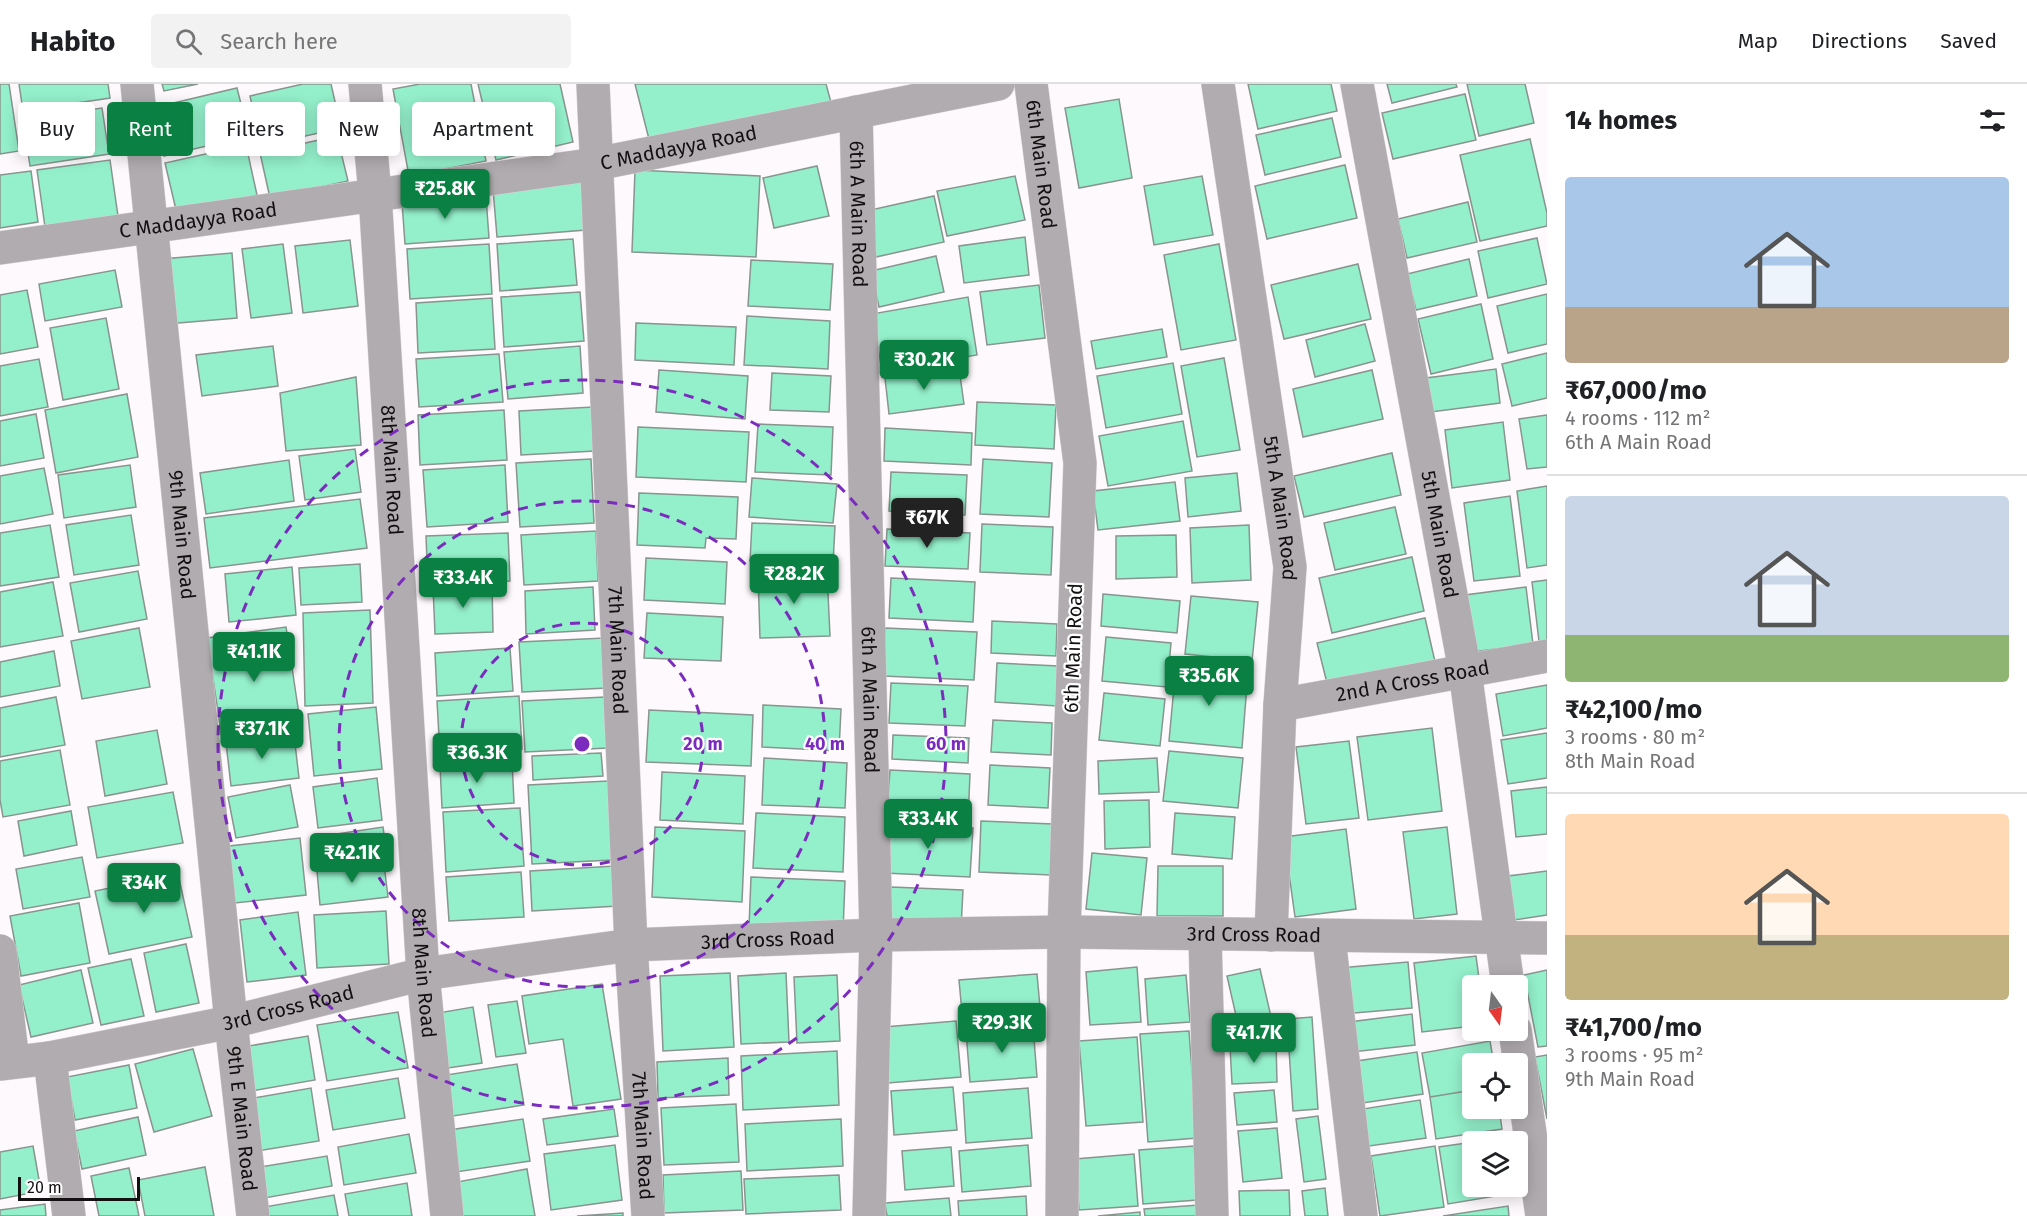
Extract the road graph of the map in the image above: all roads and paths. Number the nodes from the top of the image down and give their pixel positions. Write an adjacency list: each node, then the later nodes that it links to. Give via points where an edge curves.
1 (137, 84): 11 (street, 9th Main Road)
2 (365, 84): 10 (street, 8th Main Road)
3 (593, 84): 9 (street, 7th Main Road)
4 (998, 84): 8 (street, C Maddayya Road)
5 (1031, 84): 16 (street, 6th Main Road, via 1080,463)
6 (1218, 84): 15 (street, 5th A Main Road, via 1290,567)
7 (1357, 84): 14 (street, 5th Main Road)
8 (870, 101): 9 (street, C Maddayya Road); 18 (street, 6th A Main Road)
9 (596, 164): 10 (street, C Maddayya Road); 23 (street, 7th Main Road)
10 (375, 194): 11 (street, C Maddayya Road); 25 (street, 8th Main Road)
11 (150, 228): 12 (street, C Maddayya Road); 27 (street, 9th Main Road)
12 (0, 249)
13 (1547, 656): 14 (street, 2nd A Cross Road)
14 (1466, 671): 15 (street, 2nd A Cross Road); 21 (street, 5th Main Road)
15 (1280, 705): 19 (street, 5th A Main Road)
16 (1064, 932): 17 (street, 3rd Cross Road); 18 (street, 3rd Cross Road); 36 (street, 6th Main Road)
17 (1205, 934): 19 (street, 3rd Cross Road); 37 (street)
18 (876, 935): 23 (street, 3rd Cross Road); 35 (street, 6th A Main Road)
19 (1271, 935): 20 (street, 3rd Cross Road)
20 (1329, 938): 21 (street, 3rd Cross Road); 38 (street)
21 (1501, 938): 22 (street, 3rd Cross Road); 26 (street, 5th Main Road)
22 (1547, 938)
23 (631, 945): 25 (street, 3rd Cross Road); 34 (street, 7th Main Road)
24 (0, 951): 30 (street)
25 (423, 974): 27 (street, 3rd Cross Road); 33 (street, 8th Main Road)
26 (1506, 975)
27 (231, 1022): 29 (street, 3rd Cross Road); 32 (street, 9th E Main Road)
28 (1517, 1041): 39 (street)
29 (50, 1059): 30 (street, 3rd Cross Road); 31 (street)
30 (6, 1063)
31 (69, 1216)
32 (253, 1216)
33 (447, 1216)
34 (648, 1216)
35 (869, 1216)
36 (1062, 1216)
37 (1212, 1216)
38 (1361, 1216)
39 (1542, 1216)

